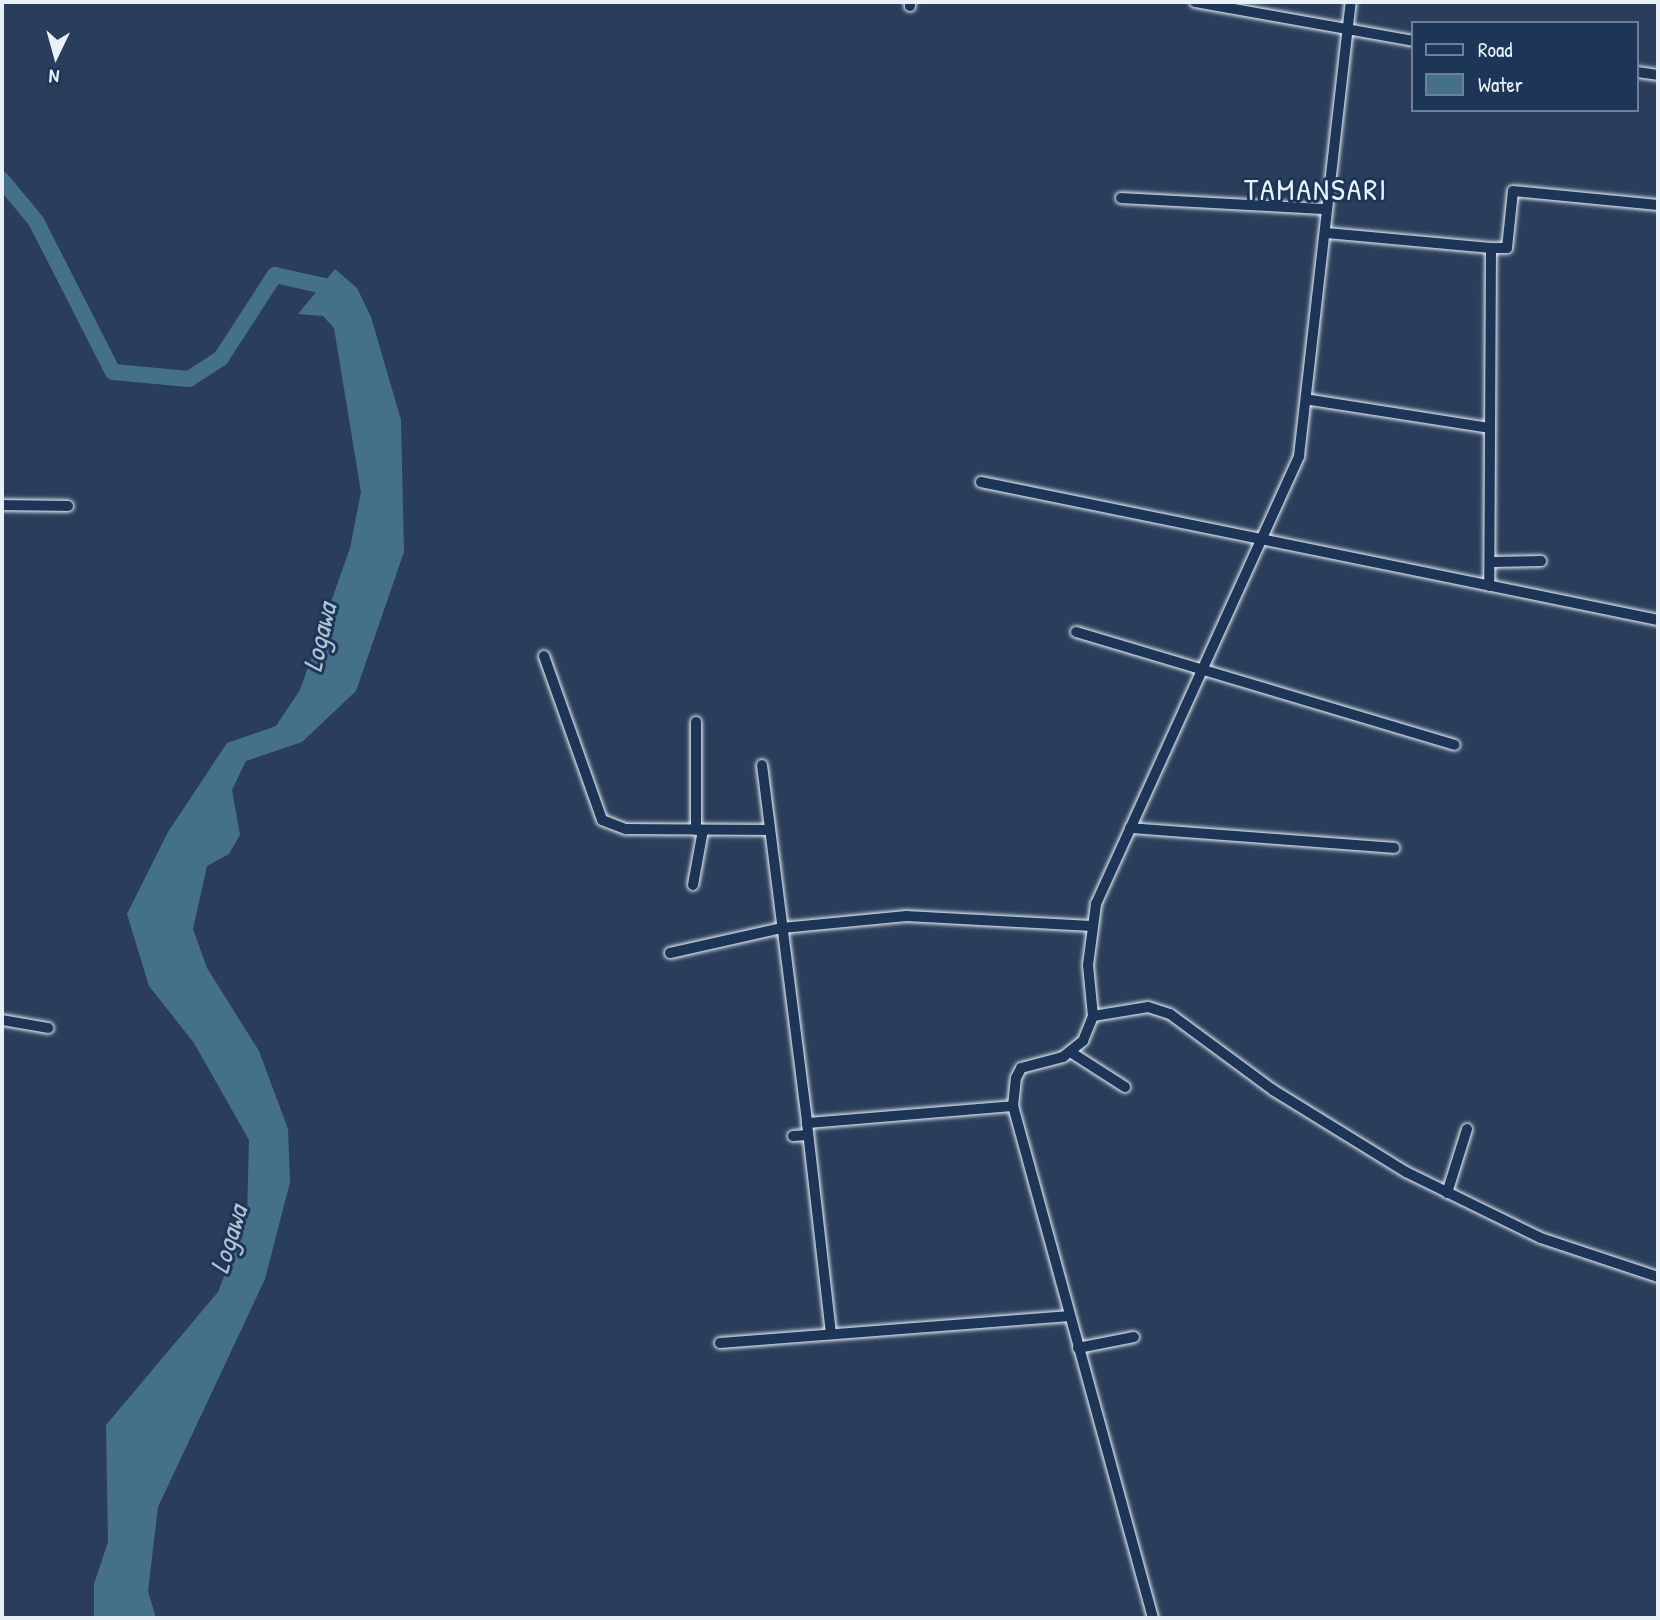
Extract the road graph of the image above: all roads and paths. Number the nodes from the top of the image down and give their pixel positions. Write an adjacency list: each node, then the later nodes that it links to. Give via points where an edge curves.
1 (1195, 2): 3 (street)
2 (1351, 2): 3 (street)
3 (1344, 30): 4 (street); 9 (street)
4 (1412, 41)
5 (1639, 72): 6 (street)
6 (1658, 75)
7 (1121, 198): 9 (street)
8 (1658, 205): 11 (street, via 1512,191 1507,248)
9 (1327, 209): 10 (street)
10 (1326, 233): 11 (street); 12 (street)
11 (1491, 248): 13 (street)
12 (1311, 400): 13 (street); 17 (street, via 1299,456)
13 (1489, 428): 19 (street)
14 (981, 482): 17 (street)
15 (2, 505): 16 (street)
16 (68, 506)
17 (1265, 538): 20 (street); 24 (street)
18 (1541, 561): 19 (street)
19 (1493, 562): 20 (street)
20 (1489, 586): 21 (street)
21 (1658, 620)
22 (1076, 632): 24 (street)
23 (544, 656): 29 (street, via 602,820 626,830)
24 (1206, 671): 26 (street); 28 (street)
25 (696, 722): 29 (street)
26 (1454, 745)
27 (762, 765): 30 (street)
28 (1130, 828): 31 (street); 33 (street)
29 (699, 830): 30 (street); 32 (street)
30 (769, 830): 34 (street)
31 (1394, 848)
32 (693, 885)
33 (1092, 926): 34 (street, via 980,915); 36 (street)
34 (782, 928): 35 (street); 42 (street)
35 (670, 953)
36 (1093, 1016): 39 (street); 46 (street, via 1148,1007 1170,1014 1273,1090)
37 (2, 1020): 38 (street)
38 (48, 1028)
39 (1072, 1053): 40 (street); 41 (street, via 1021,1068)
40 (1125, 1087)
41 (1013, 1106): 42 (street); 48 (street)
42 (807, 1122): 44 (street)
43 (1467, 1129): 46 (street)
44 (808, 1135): 45 (street); 49 (street)
45 (793, 1136)
46 (1447, 1193): 47 (street, via 1541,1238)
47 (1658, 1277)
48 (1070, 1316): 49 (street); 52 (street)
49 (831, 1333): 51 (street)
50 (1134, 1337): 52 (street)
51 (720, 1343)
52 (1078, 1348): 53 (street)
53 (1153, 1618)

